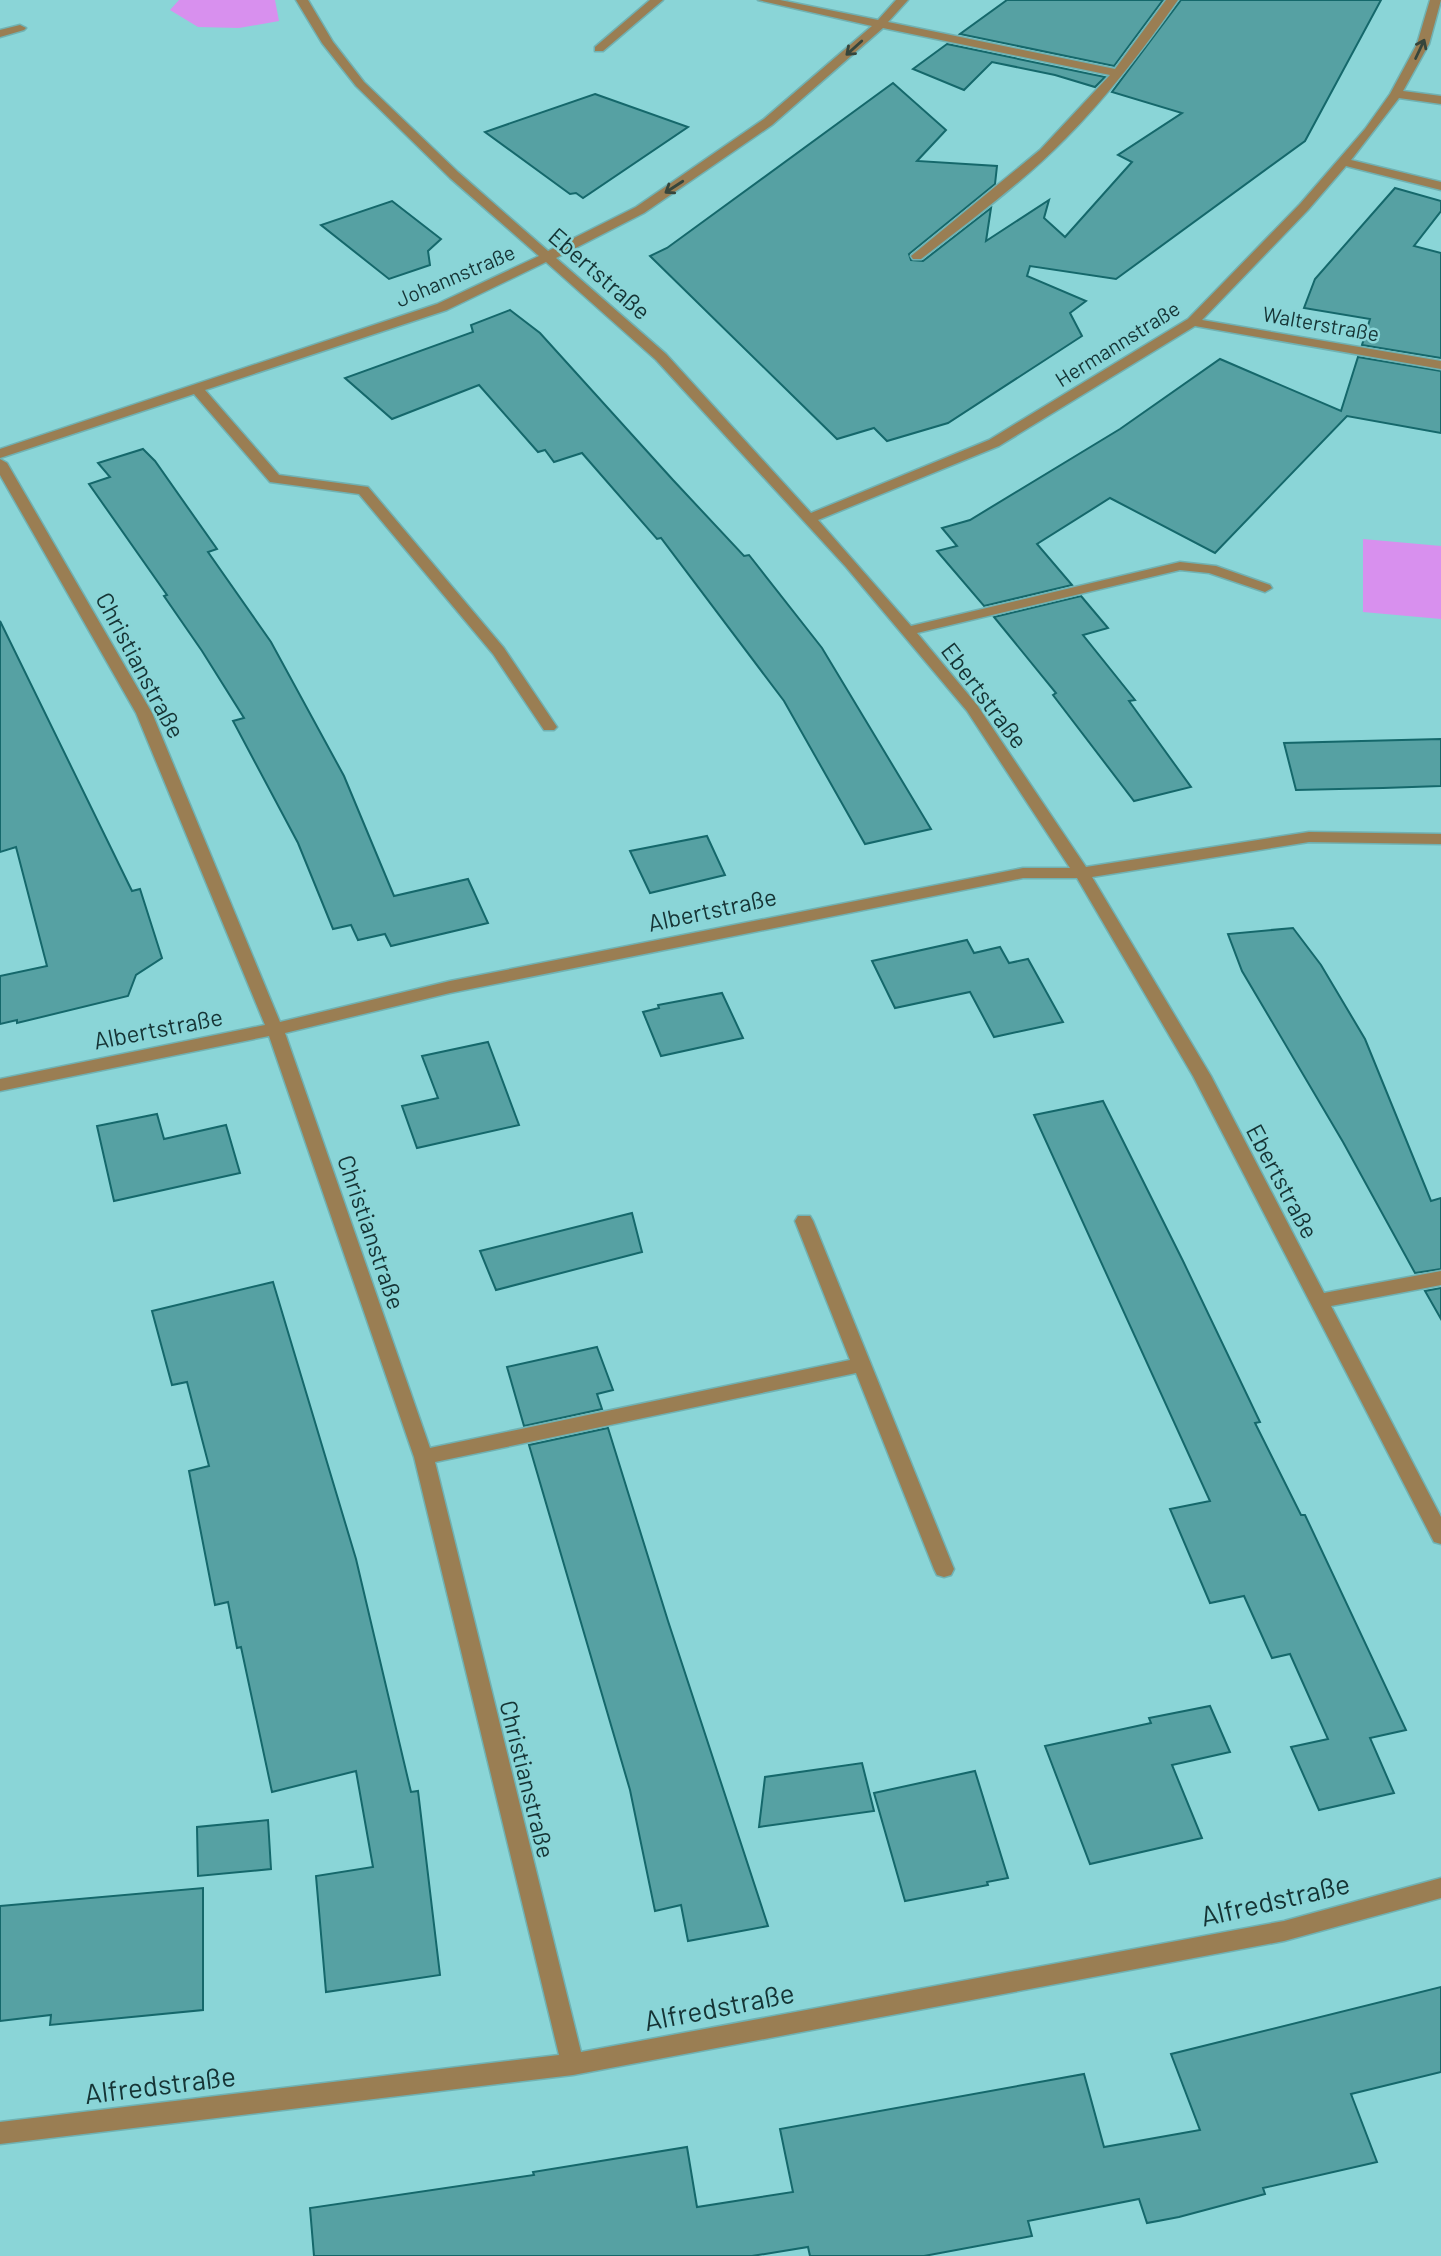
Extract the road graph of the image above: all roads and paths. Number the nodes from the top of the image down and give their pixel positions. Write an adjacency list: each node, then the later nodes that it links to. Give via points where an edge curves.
1 (302, 0): 8 (street, Ebertstraße)
2 (315, 0): 8 (street)
3 (657, 0): 12 (street)
4 (764, 0): 9 (street)
5 (902, 0): 9 (street, Johannstraße)
6 (1172, 0): 13 (street)
7 (1436, 0): 14 (street, Hermannstraße, one-way to 7, via 1423,44)
8 (314, 16): 19 (street, Ebertstraße, via 328,44 360,84)
9 (880, 25): 13 (street); 19 (street, Johannstraße, one-way to 19, via 768,122 711,163 640,210)
10 (20, 28): 11 (street)
11 (0, 34)
12 (599, 49)
13 (1118, 73): 18 (street, via 1035,161)
14 (1396, 94): 15 (street); 16 (street, Hermannstraße)
15 (1441, 100)
16 (1344, 162): 17 (street); 20 (street, Hermannstraße)
17 (1441, 186)
18 (918, 256)
19 (547, 257): 22 (street, Johannstraße, via 442,307); 25 (street, Ebertstraße, via 662,357)
20 (1193, 322): 21 (street, Walterstraße); 25 (street, Hermannstraße, via 994,443)
21 (1441, 365)
22 (198, 390): 23 (street, Johannstraße); 28 (street, via 275,479 363,490 499,651)
23 (0, 454)
24 (0, 463): 31 (street, Christianstraße, via 144,713)
25 (808, 519): 27 (street, Ebertstraße)
26 (1265, 588): 27 (street, via 1211,569 1180,566)
27 (908, 631): 30 (street, Ebertstraße, via 972,708)
28 (549, 727)
29 (1441, 839): 30 (street, Albertstraße, via 1310,837)
30 (1082, 873): 31 (street, Albertstraße, via 1023,873 450,987); 35 (street, Ebertstraße, via 1202,1076)
31 (275, 1029): 32 (street, Albertstraße); 37 (street, Christianstraße)
32 (0, 1085)
33 (804, 1221): 36 (street)
34 (1441, 1278): 35 (street)
35 (1321, 1301): 38 (street, Ebertstraße)
36 (861, 1365): 37 (street); 39 (street)
37 (424, 1457): 41 (street, Christianstraße)
38 (1441, 1535)
39 (944, 1569)
40 (1441, 1888): 41 (street, Alfredstraße, via 1284,1931)
41 (573, 2064): 42 (street, Alfredstraße)
42 (0, 2133)

